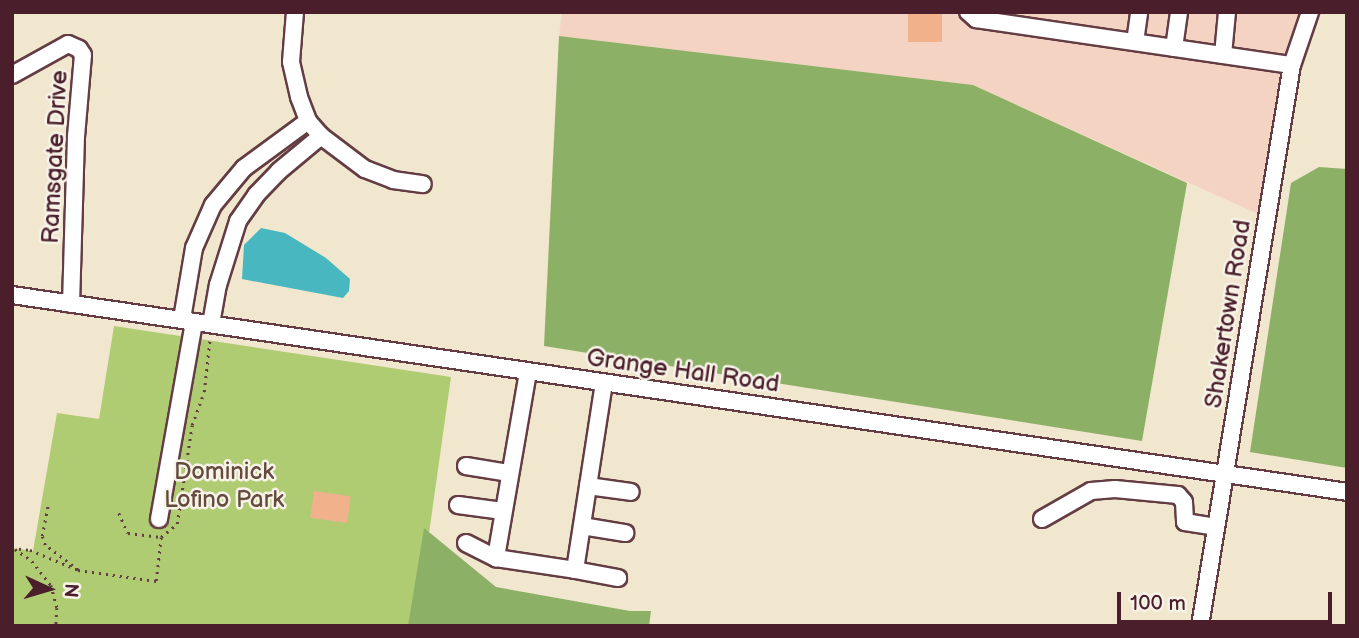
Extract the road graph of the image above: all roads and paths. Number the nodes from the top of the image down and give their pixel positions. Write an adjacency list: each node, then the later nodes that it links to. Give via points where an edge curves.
1 (295, 12): 12 (street, via 291,62)
2 (968, 12): 7 (street, via 976,19)
3 (1139, 12): 7 (street)
4 (1179, 12): 8 (street)
5 (1227, 12): 9 (street)
6 (1310, 12): 10 (street, Shakertown Road)
7 (1135, 42): 8 (street)
8 (1174, 48): 9 (street)
9 (1223, 55): 10 (street)
10 (1292, 65): 23 (street, Shakertown Road)
11 (12, 75): 16 (street, Ramsgate Drive, via 68,44 83,55 75,147)
12 (308, 121): 13 (street); 17 (street, via 244,168 213,205 194,248)
13 (321, 136): 14 (street, via 365,169 393,180); 18 (street, via 271,178 238,221)
14 (423, 184)
15 (12, 295): 16 (street, Grange Hall Road)
16 (71, 304): 17 (street, Grange Hall Road)
17 (188, 320): 18 (street, Grange Hall Road); 30 (street)
18 (211, 324): 19 (street, Grange Hall Road)
19 (528, 372): 20 (street, Grange Hall Road); 22 (street)
20 (604, 383): 23 (street, Grange Hall Road); 24 (street)
21 (466, 466): 22 (street)
22 (509, 473): 29 (street)
23 (1225, 474): 26 (street, Grange Hall Road); 33 (street, Shakertown Road)
24 (588, 486): 25 (street); 32 (street)
25 (631, 492)
26 (1347, 492)
27 (48, 504): 38 (path, via 42,536 45,545)
28 (458, 505): 29 (street)
29 (503, 512): 37 (street)
30 (159, 519)
31 (1042, 519): 33 (street, via 1091,491 1115,489 1178,495 1184,502 1185,522)
32 (582, 526): 34 (street); 39 (street)
33 (1216, 527): 42 (street, Shakertown Road)
34 (625, 533)
35 (161, 537): 38 (path, via 156,581)
36 (467, 543): 37 (street)
37 (496, 558): 39 (street)
38 (78, 570): 41 (path, via 30,550 12,548 32,561 51,585)
39 (575, 570): 40 (street)
40 (618, 578)
41 (56, 626)
42 (1200, 626)

